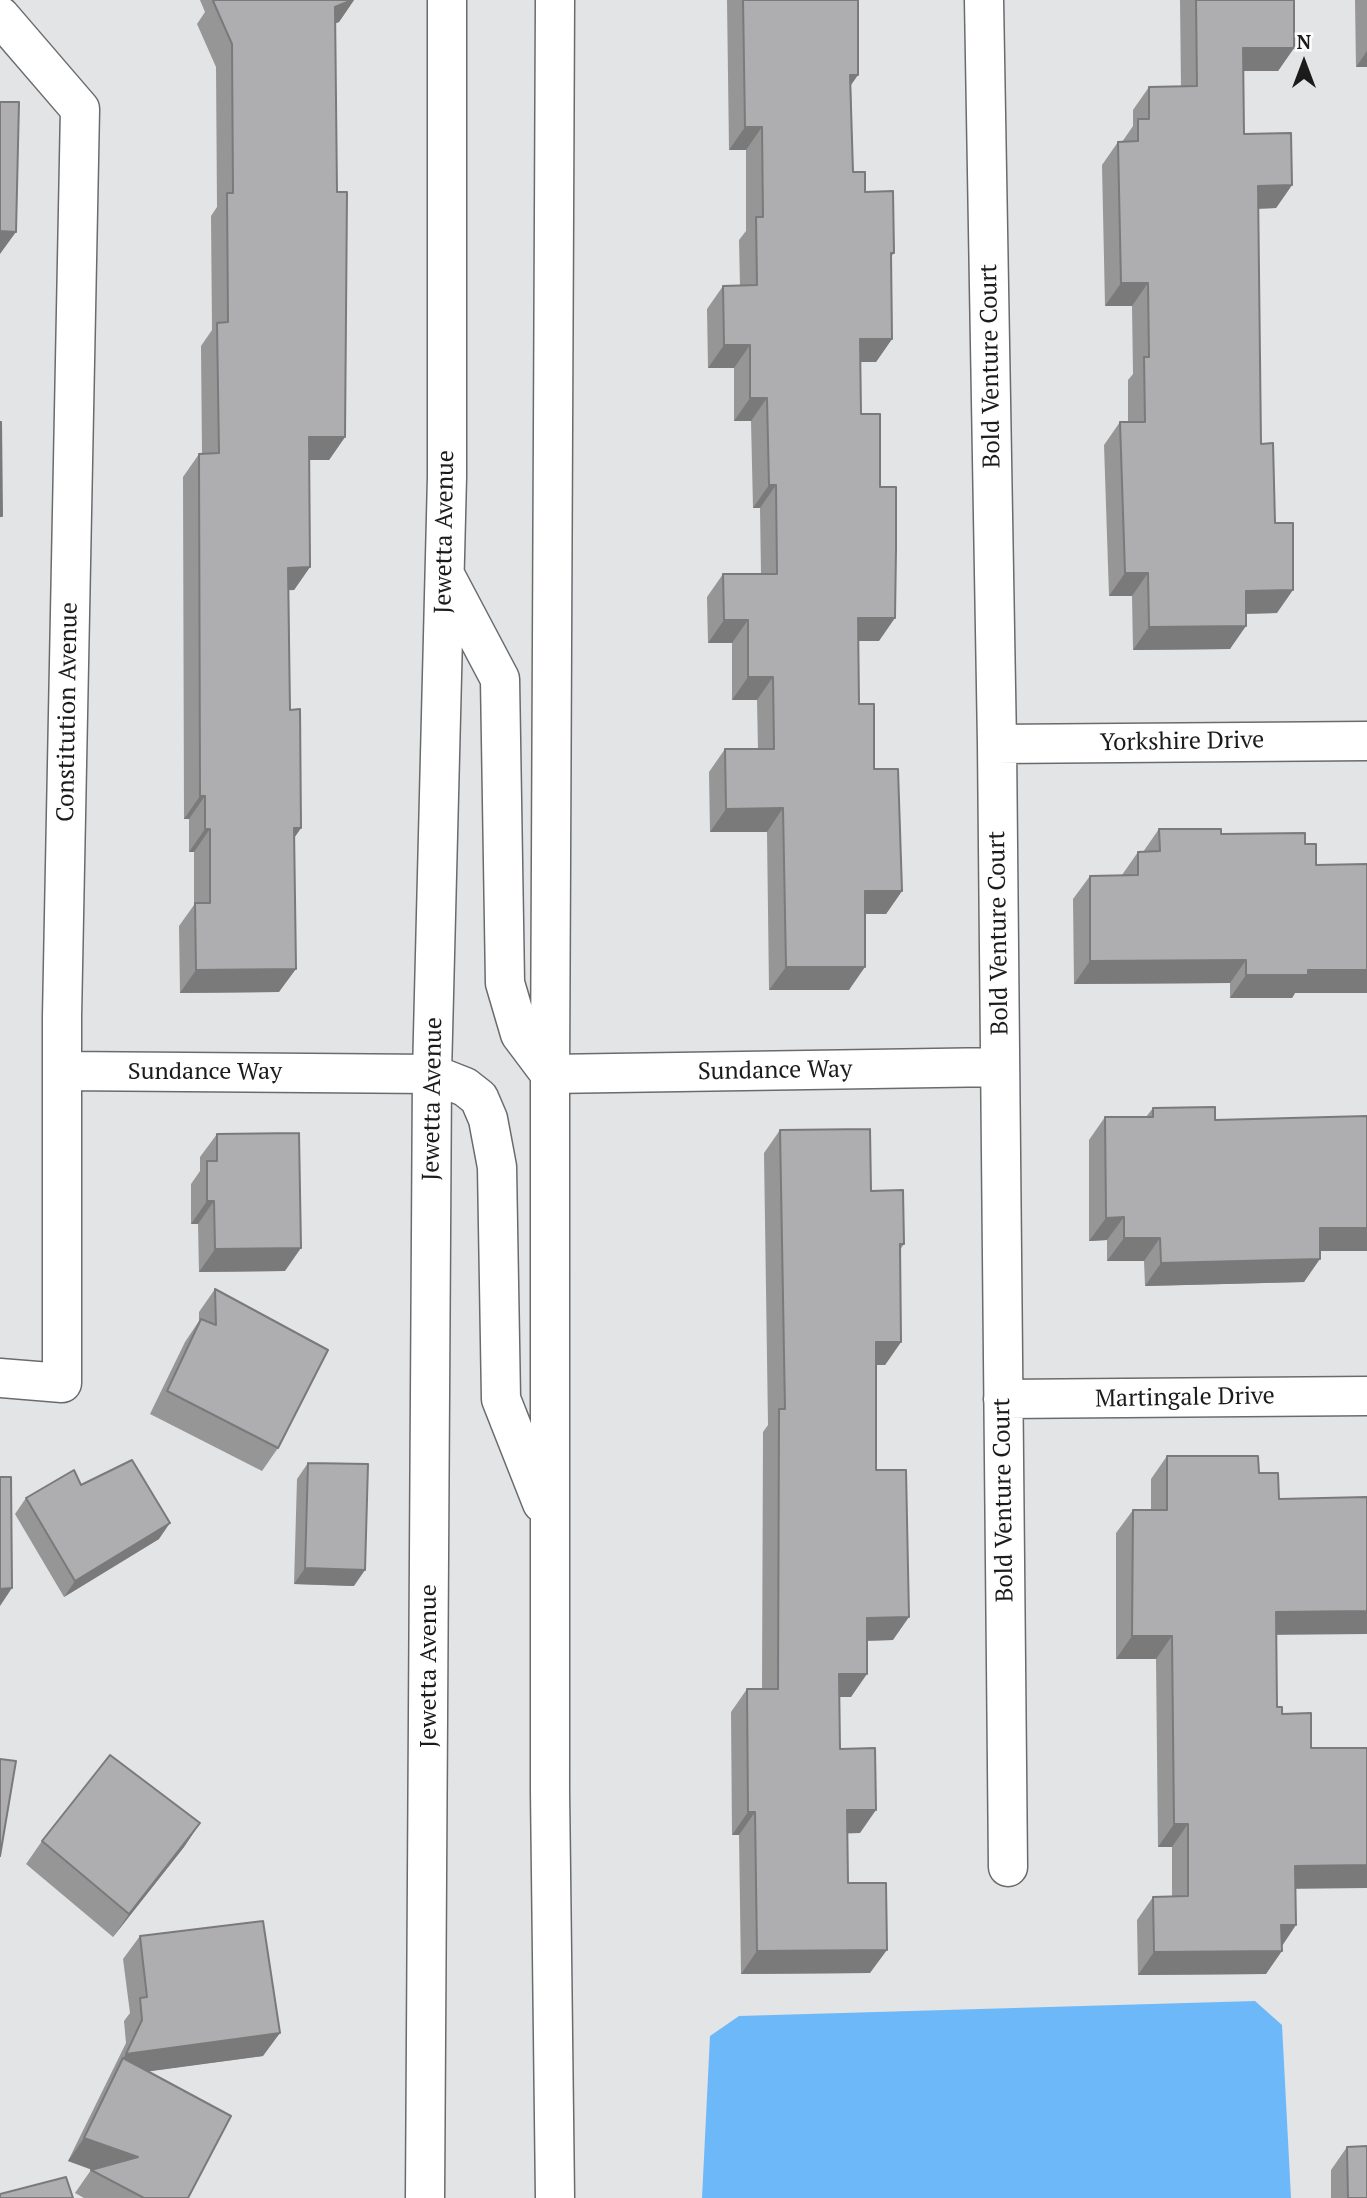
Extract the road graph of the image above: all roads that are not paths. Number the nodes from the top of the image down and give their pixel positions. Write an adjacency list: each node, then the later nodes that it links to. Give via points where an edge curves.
1 (446, 0): 5 (street, Jewetta Avenue)
2 (555, 0): 11 (street)
3 (984, 0): 7 (street, Bold Venture Court)
4 (0, 16): 9 (street, Constitution Avenue, via 80,109)
5 (444, 573): 10 (street, Jewetta Avenue); 11 (street, via 500,679 505,983 520,1034)
6 (1367, 741): 7 (street, Yorkshire Drive)
7 (997, 744): 8 (street, Bold Venture Court)
8 (1000, 1068): 11 (street, Sundance Way); 14 (street, Bold Venture Court)
9 (62, 1071): 10 (street, Sundance Way); 12 (street, Constitution Avenue, via 62,1383)
10 (432, 1074): 15 (street, via 479,1098 488,1119 497,1167 501,1399); 17 (street, Jewetta Avenue)
11 (550, 1074): 15 (street)
12 (0, 1378)
13 (1367, 1396): 14 (street, Martingale Drive)
14 (1003, 1399): 16 (street, Bold Venture Court)
15 (550, 1524): 18 (street)
16 (1008, 1867)
17 (425, 2198)
18 (555, 2198)

